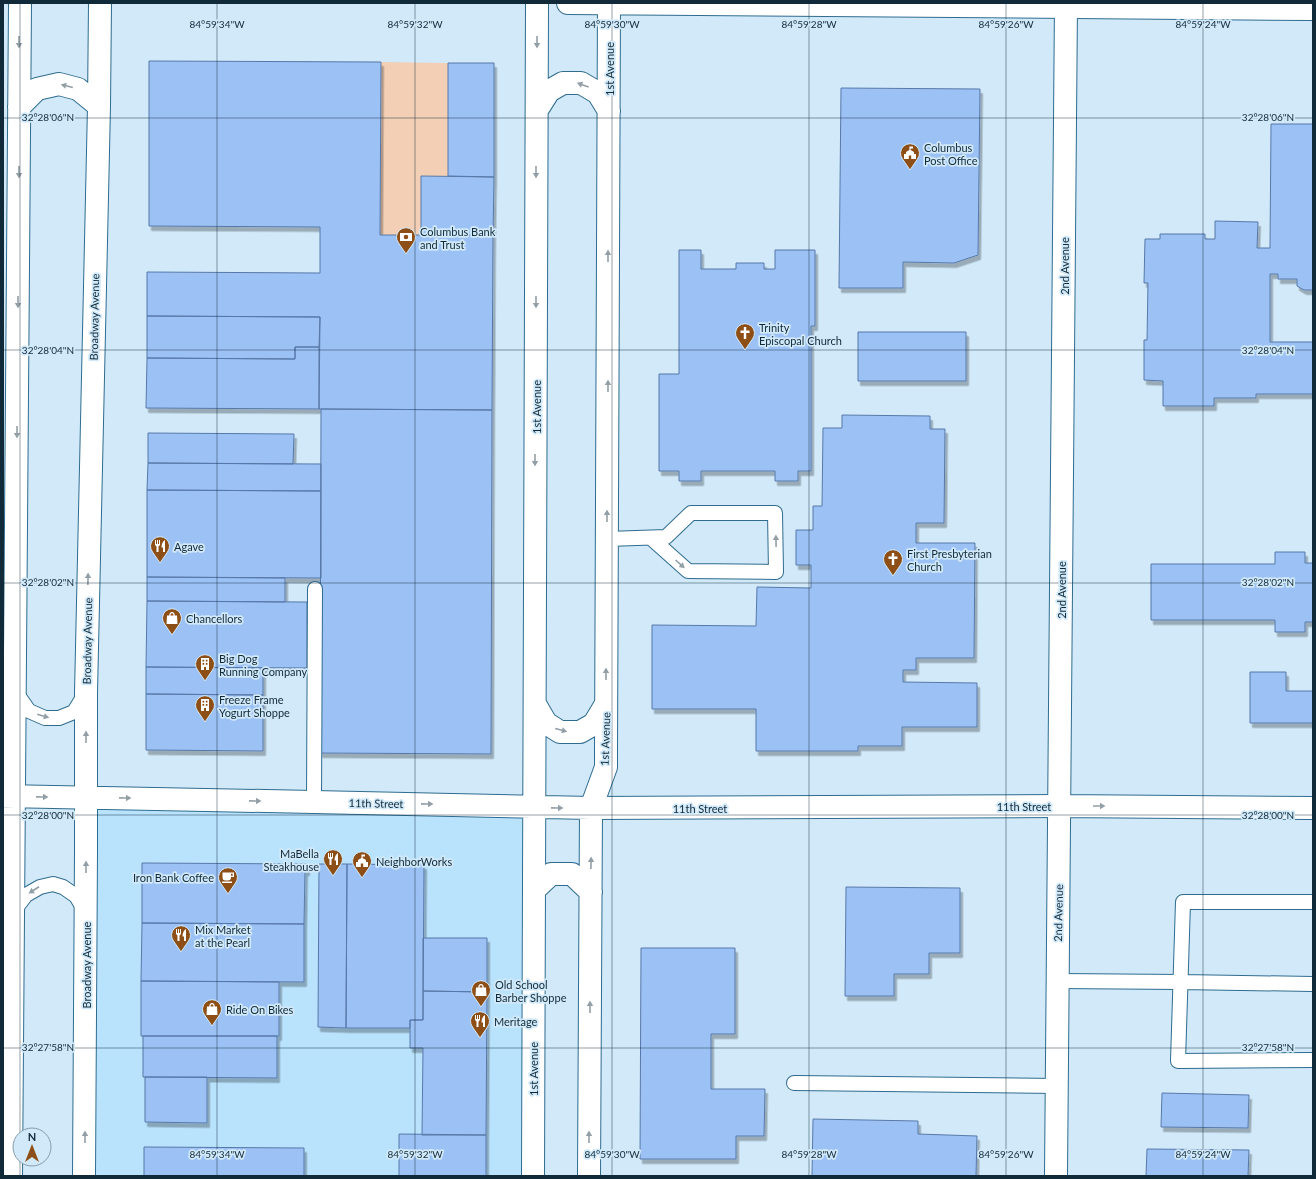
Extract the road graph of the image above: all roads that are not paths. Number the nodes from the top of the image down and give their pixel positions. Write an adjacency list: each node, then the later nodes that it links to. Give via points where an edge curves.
1 (20, 3): 10 (street, one-way to 10)
2 (100, 3): 9 (street, Broadway Avenue)
3 (537, 3): 11 (street, 1st Avenue, one-way to 11)
4 (568, 3): 5 (street)
5 (609, 3): 6 (street); 12 (street, 1st Avenue)
6 (984, 5): 7 (street)
7 (1066, 5): 8 (street); 23 (street, 2nd Avenue)
8 (1313, 9)
9 (99, 106): 10 (street, one-way to 10, via 78,89 59,84 38,89); 17 (street, Broadway Avenue, one-way to 9)
10 (19, 107): 16 (street, one-way to 16)
11 (537, 110): 12 (street, 1st Avenue, one-way to 11, via 598,93 581,83 563,83 549,90); 18 (street, 1st Avenue, one-way to 18)
12 (609, 111): 14 (street, 1st Avenue, one-way to 12)
13 (650, 538): 13 (lane, one-way to 13, via 688,571 776,572 775,513 691,513 666,537); 14 (lane)
14 (607, 539): 19 (street, 1st Avenue, one-way to 14)
15 (315, 589): 22 (lane)
16 (15, 692): 17 (lane, one-way to 17, via 29,711 45,718 59,718 74,712); 20 (street)
17 (86, 693): 21 (street, Broadway Avenue, one-way to 17)
18 (534, 704): 19 (street, 1st Avenue, one-way to 19, via 546,723 560,732 580,732 594,724); 24 (street, 1st Avenue)
19 (606, 704): 25 (street, 1st Avenue, via 606,767)
20 (8, 796): 21 (street, 11th Street, one-way to 21); 30 (street)
21 (86, 798): 22 (street, 11th Street, one-way to 22); 31 (street, Broadway Avenue, one-way to 21)
22 (314, 802): 24 (street, 11th Street, one-way to 24)
23 (1060, 806): 25 (street, 11th Street); 26 (street, 11th Street, one-way to 26); 32 (street, 2nd Avenue)
24 (534, 807): 25 (street, 11th Street, one-way to 25); 27 (street, 1st Avenue)
25 (591, 808): 28 (street, 1st Avenue, one-way to 25)
26 (1313, 808)
27 (534, 890): 28 (street, via 551,874 572,874); 40 (street, 1st Avenue)
28 (591, 892): 41 (street, 1st Avenue, one-way to 28)
29 (1313, 902): 33 (lane, via 1183,902)
30 (13, 912): 31 (lane, one-way to 30, via 76,896 53,884 40,886 26,895); 38 (street)
31 (86, 913): 39 (street, Broadway Avenue, one-way to 31)
32 (1058, 981): 33 (lane); 37 (street, 2nd Avenue)
33 (1181, 982): 34 (lane); 35 (lane, via 1178,1062)
34 (1313, 984)
35 (1313, 1060)
36 (794, 1083): 37 (lane)
37 (1057, 1086): 42 (street, 2nd Avenue)
38 (11, 1176)
39 (84, 1176)
40 (533, 1176)
41 (589, 1176)
42 (1056, 1176)

